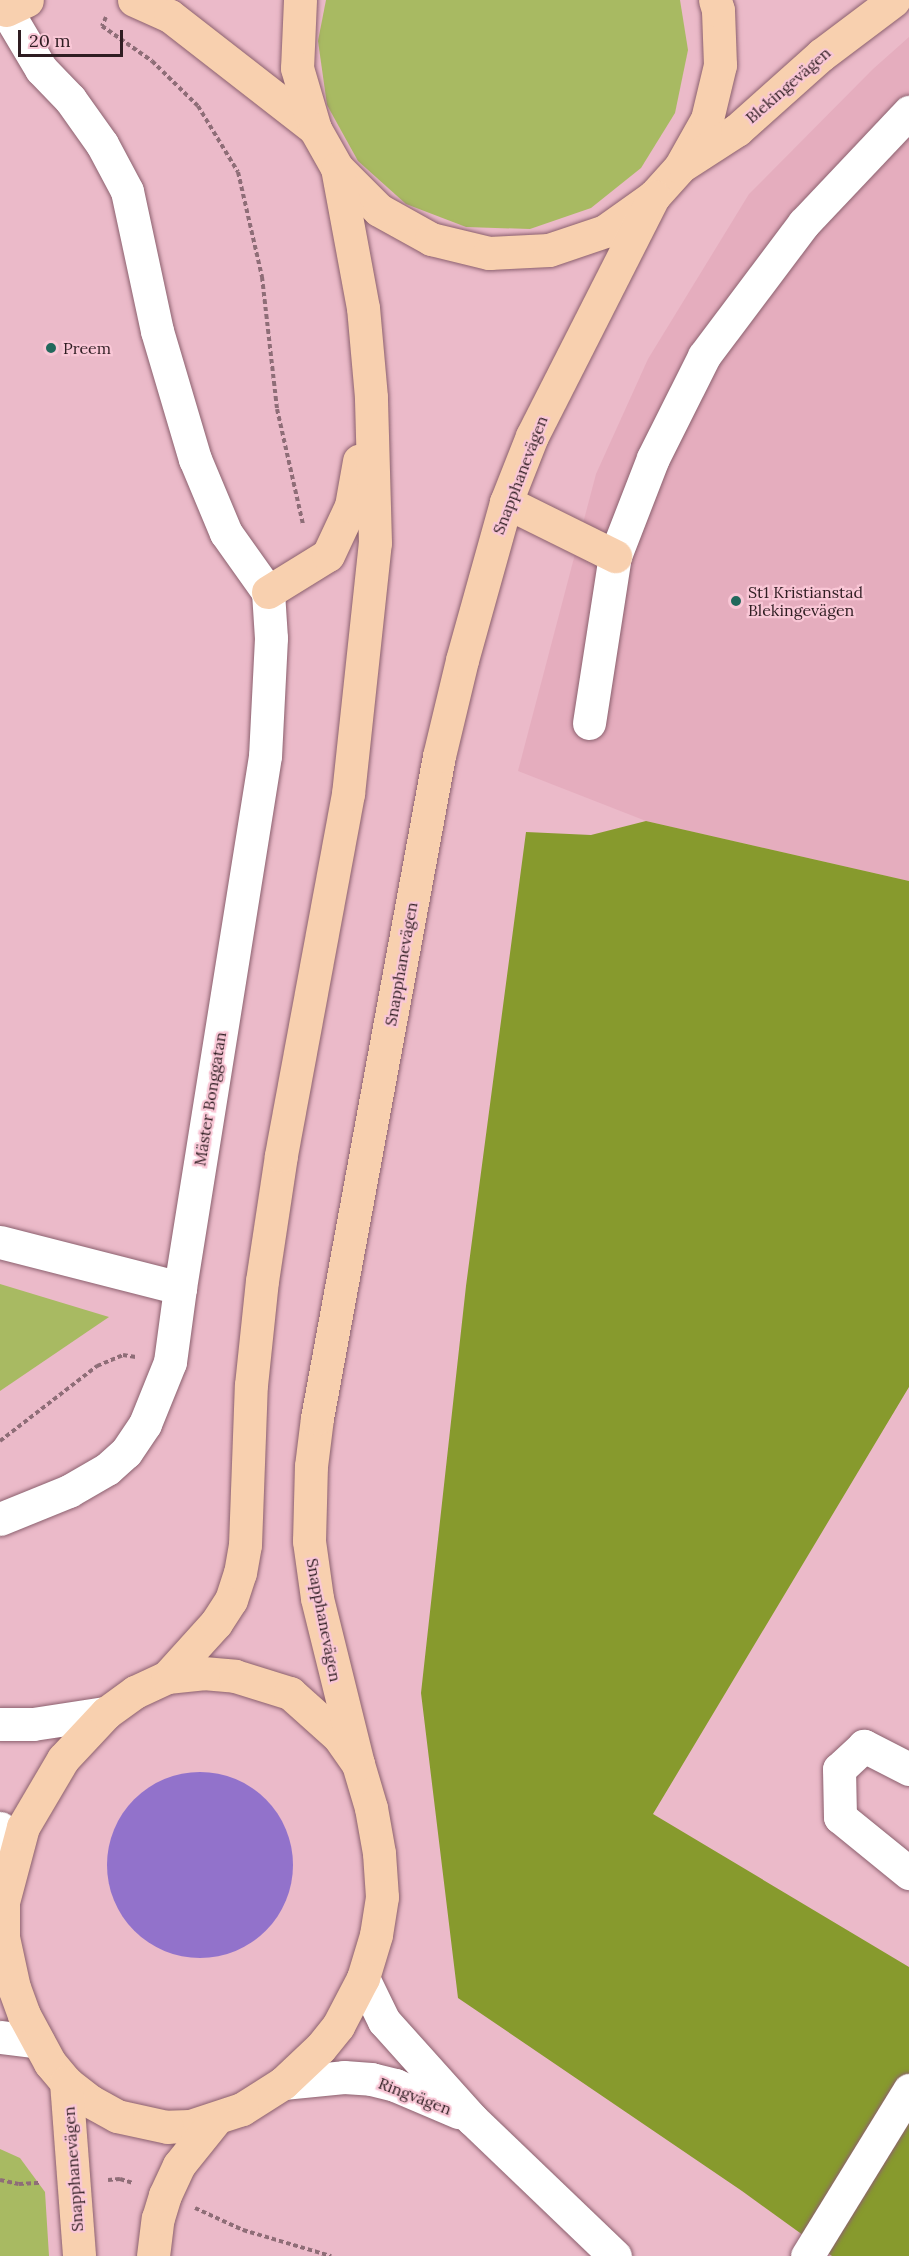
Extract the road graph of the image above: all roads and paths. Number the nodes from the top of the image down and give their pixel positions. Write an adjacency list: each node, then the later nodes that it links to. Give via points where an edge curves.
1 (300, 0): 7 (main road, via 297,68)
2 (715, 0): 8 (main road, via 720,65 706,118)
3 (122, 4): 7 (main road, via 170,16); 14 (path, via 102,26 152,61 198,106 238,172 262,277 277,409)
4 (11, 6): 15 (street, via 41,69 70,99 102,144 127,190 157,332 195,459 226,533)
5 (896, 6): 8 (main road, Blekingevägen, via 821,55 737,130)
6 (909, 112): 13 (street, via 804,223 704,356 653,458)
7 (315, 129): 9 (main road)
8 (680, 167): 10 (main road)
9 (337, 168): 10 (main road, via 379,210 431,239 489,253 549,250 605,231); 11 (main road, via 363,308)
10 (654, 196): 12 (main road, Snapphanevägen, via 532,436)
11 (371, 397): 14 (main road, via 351,506 328,555); 22 (main road, via 375,543 348,794 261,1281 250,1385 245,1545 231,1600 198,1646)
12 (506, 501): 13 (main road); 25 (main road, Snapphanevägen, via 439,756 311,1466 309,1541 317,1598)
13 (615, 556): 16 (street)
14 (313, 564): 15 (main road)
15 (268, 592): 18 (street, Mäster Bonggatan, via 271,638 265,756)
16 (589, 723)
17 (0, 1242): 18 (street)
18 (180, 1288): 19 (street, Mäster Bonggatan)
19 (170, 1362): 20 (path, via 123,1355 97,1366); 21 (street, Mäster Bonggatan, via 145,1424 126,1452 107,1469 69,1491)
20 (0, 1441)
21 (0, 1519)
22 (167, 1677): 23 (main road, Snapphanevägen, via 135,1692); 25 (main road, via 203,1673 235,1676 290,1693 339,1737)
23 (106, 1713): 24 (street, via 33,1724); 27 (main road, Snapphanevägen, via 63,1759 23,1827)
24 (0, 1724)
25 (358, 1764): 30 (main road, Snapphanevägen, via 380,1853 382,1897)
26 (909, 1769): 28 (street, via 864,1746 839,1769 840,1817)
27 (6, 1843): 29 (main road, Snapphanevägen)
28 (909, 1873)
29 (1, 1904): 32 (main road, Snapphanevägen, via 3,1937 14,1988)
30 (363, 1978): 34 (main road, Snapphanevägen, via 338,2026); 37 (street, Ringvägen, via 384,2020)
31 (0, 2037): 32 (street)
32 (38, 2042): 33 (main road, Snapphanevägen)
33 (66, 2082): 36 (main road, Snapphanevägen, via 117,2116 144,2123 190,2127); 38 (main road, Snapphanevägen)
34 (283, 2082): 36 (main road, Snapphanevägen, via 242,2109); 37 (street, Ringvägen, via 371,2079 430,2098)
35 (909, 2090): 41 (street)
36 (216, 2119): 39 (main road, via 178,2165 158,2218)
37 (472, 2120): 40 (street, Ringvägen)
38 (79, 2256)
39 (153, 2256)
40 (615, 2256)
41 (807, 2256)

